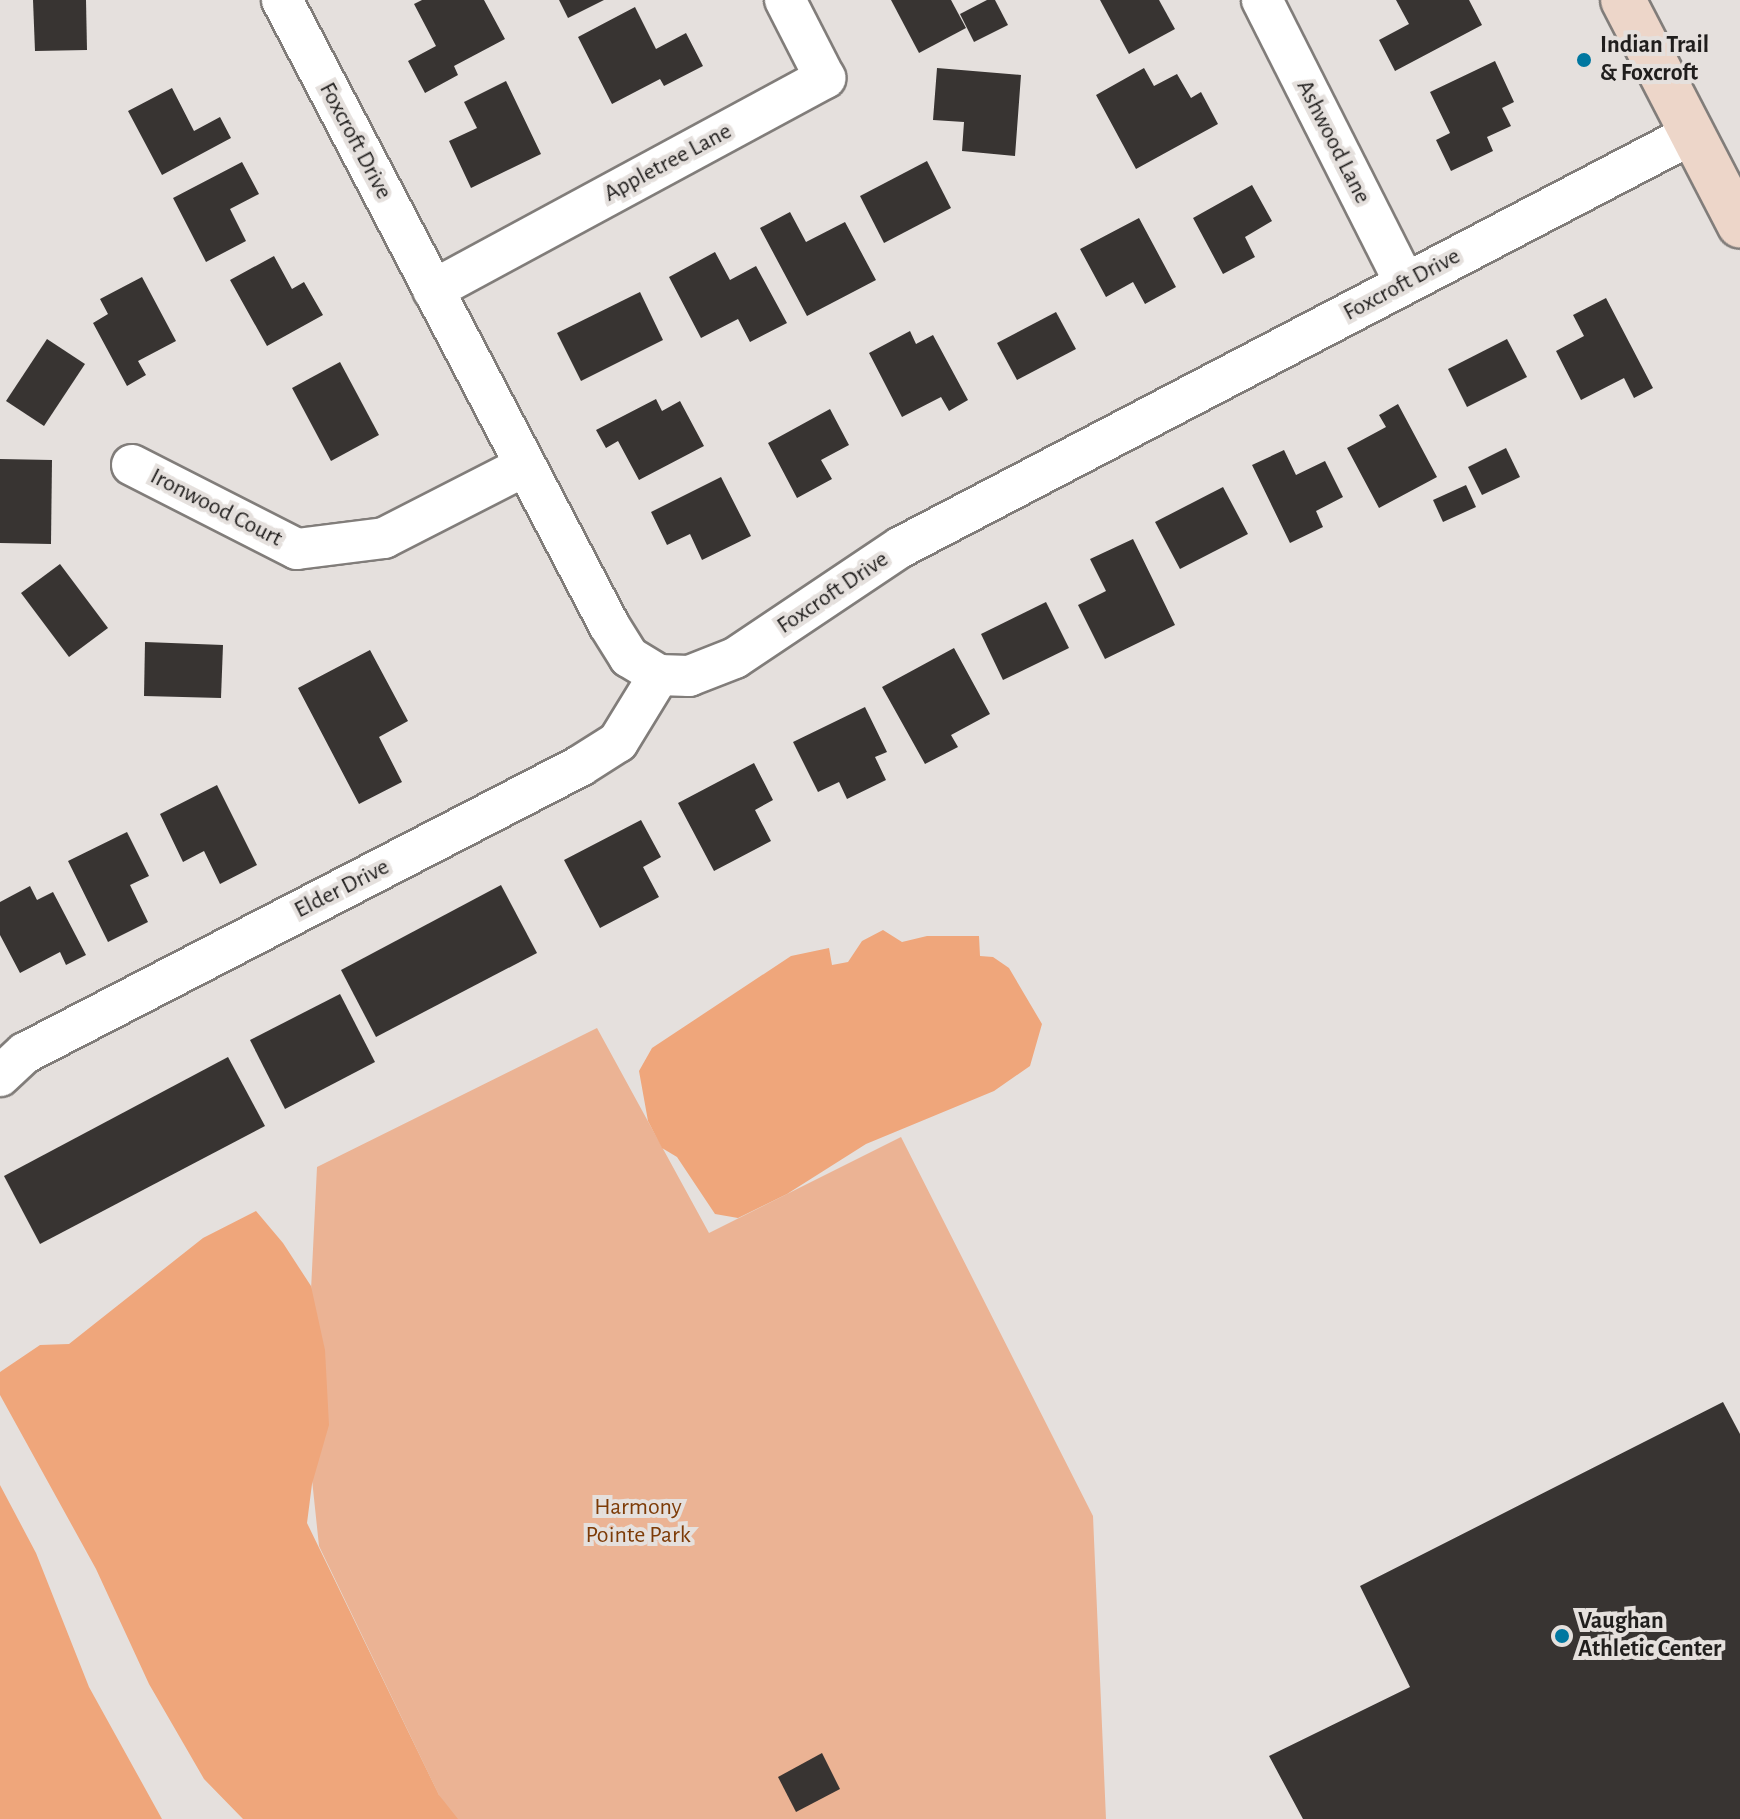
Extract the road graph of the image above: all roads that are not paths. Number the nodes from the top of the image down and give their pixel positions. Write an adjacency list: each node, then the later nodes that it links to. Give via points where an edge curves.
1 (282, 0): 8 (street, Foxcroft Drive)
2 (785, 0): 8 (street, Appletree Lane, via 825,78)
3 (1262, 0): 7 (street, Ashwood Lane)
4 (1623, 0): 5 (main road)
5 (1692, 134): 6 (main road); 7 (street, Foxcroft Drive)
6 (1740, 226)
7 (1405, 283): 11 (street, Foxcroft Drive, via 901,547 735,658 689,676)
8 (433, 290): 10 (street, Foxcroft Drive)
9 (132, 465): 10 (street, Ironwood Court, via 297,549 384,538)
10 (523, 467): 11 (street, Foxcroft Drive, via 629,657)
11 (659, 675): 12 (street, Elder Drive, via 618,742 580,766 25,1053)
12 (0, 1076)

